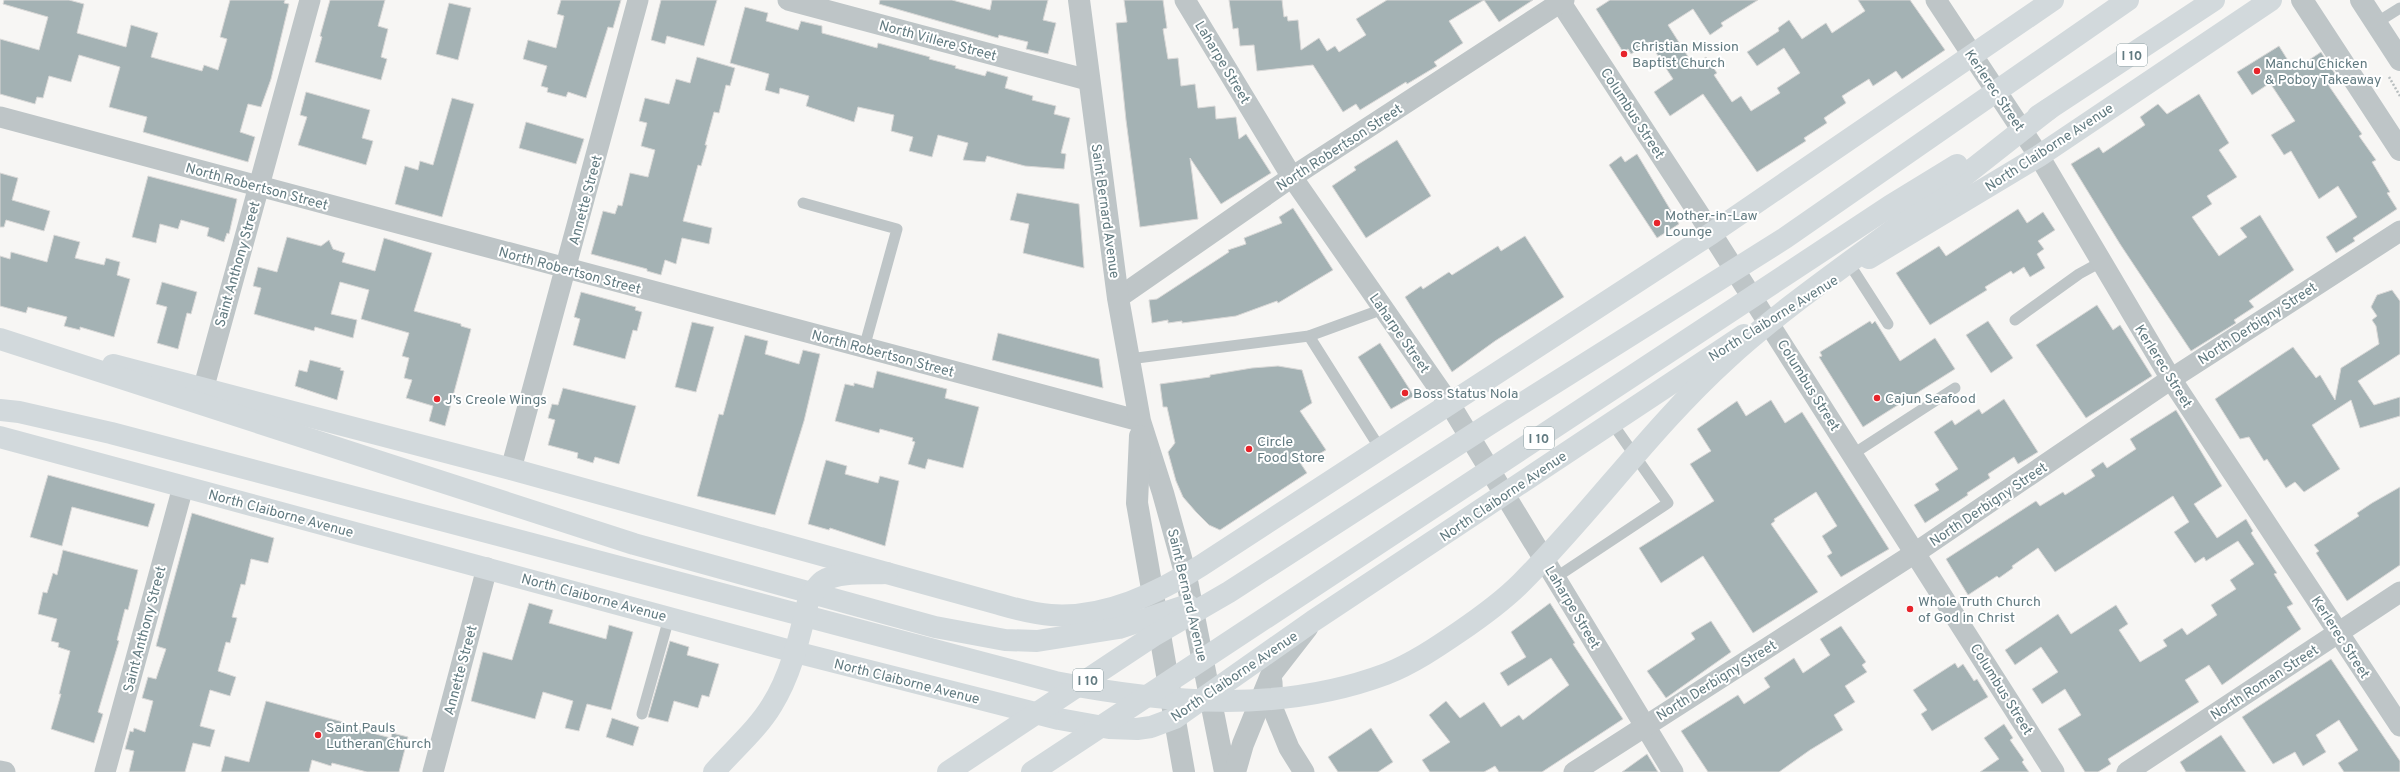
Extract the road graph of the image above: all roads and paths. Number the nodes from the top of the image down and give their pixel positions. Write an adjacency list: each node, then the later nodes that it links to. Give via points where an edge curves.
1 (310, 0): 24 (street, Saint Anthony Street)
2 (638, 0): 30 (street, Annette Street)
3 (788, 0): 18 (street, North Villere Street)
4 (1079, 0): 18 (street, Saint Bernard Avenue)
5 (1185, 0): 23 (street, Laharpe Street)
6 (1936, 0): 16 (street, Kerlerec Street)
7 (2053, 0): 16 (main road)
8 (2214, 0): 19 (main road, I 10)
9 (2271, 0): 22 (main road, North Claiborne Avenue)
10 (2302, 0): 21 (street)
11 (2361, 0): 15 (street)
12 (1561, 1): 23 (street, North Robertson Street); 27 (street, Columbus Street)
13 (2125, 3): 59 (main road, I 10, via 1785,238)
14 (2400, 8): 15 (lane)
15 (2376, 23): 17 (street)
16 (1971, 55): 22 (street, Kerlerec Street); 27 (main road)
17 (2400, 60)
18 (1088, 80): 31 (street, Saint Bernard Avenue)
19 (2049, 109): 45 (main road, via 1904,222 1836,270 1726,359 1657,430 1548,556 1497,604 1446,641 1388,673 1349,686 1301,697 1246,701 1188,700 1138,696 1056,682 111,433); 78 (main road, I 10, via 1890,206)
20 (0, 116): 24 (street, North Robertson Street)
21 (2400, 150)
22 (2038, 156): 28 (street, Kerlerec Street); 29 (main road, North Claiborne Avenue)
23 (1292, 177): 31 (street, North Robertson Street); 32 (street, Laharpe Street)
24 (259, 186): 30 (street, North Robertson Street); 43 (street, Saint Anthony Street)
25 (803, 203): 39 (lane, via 897,229)
26 (2400, 231): 41 (street, North Derbigny Street)
27 (1712, 234): 33 (street, Columbus Street); 44 (main road)
28 (2102, 262): 34 (lane, via 2079,274); 41 (street, Kerlerec Street)
29 (1852, 268): 33 (main road, North Claiborne Avenue); 35 (lane)
30 (566, 269): 39 (street, North Robertson Street); 51 (street, Annette Street)
31 (1118, 298): 40 (street, Saint Bernard Avenue)
32 (1383, 308): 37 (lane); 44 (street, Laharpe Street)
33 (1767, 320): 47 (main road, North Claiborne Avenue); 50 (street, Columbus Street)
34 (2015, 320)
35 (1888, 324)
36 (0, 335): 43 (main road)
37 (1309, 336): 40 (lane); 49 (lane)
38 (0, 339): 59 (main road, via 634,544 935,626 1006,640 1037,641 1119,628)
39 (864, 348): 46 (street, North Robertson Street)
40 (1129, 359): 46 (street, Saint Bernard Avenue)
41 (2171, 379): 54 (street, North Derbigny Street); 64 (street, Kerlerec Street)
42 (1955, 388): 50 (lane)
43 (203, 390): 51 (main road)
44 (1450, 406): 49 (main road); 53 (street, Laharpe Street)
45 (0, 410)
46 (1140, 421): 57 (street, Saint Bernard Avenue); 61 (street, Saint Bernard Avenue, via 1137,503)
47 (1612, 423): 53 (main road, North Claiborne Avenue); 58 (lane, via 1668,503)
48 (0, 437): 52 (main road, North Claiborne Avenue)
49 (1381, 450): 57 (main road)
50 (1853, 454): 54 (street, Columbus Street)
51 (511, 469): 56 (main road)
52 (183, 487): 55 (main road, North Claiborne Avenue); 74 (street, Saint Anthony Street)
53 (1505, 495): 58 (street, Laharpe Street); 63 (main road, North Claiborne Avenue)
54 (1915, 553): 70 (street, North Derbigny Street); 85 (street, Columbus Street)
55 (487, 568): 62 (main road, North Claiborne Avenue); 75 (street, Annette Street)
56 (887, 573): 61 (main road, via 1002,605 1051,615 1072,615 1111,608); 65 (main road, via 836,576 823,581 809,598)
57 (1186, 576): 61 (main road); 67 (street, Saint Bernard Avenue)
58 (1555, 578): 70 (street, Laharpe Street)
59 (1229, 592): 77 (main road, I 10, via 1153,636)
60 (2400, 592): 64 (street, North Roman Street)
61 (1152, 593): 69 (street, Saint Bernard Avenue)
62 (669, 618): 65 (main road, North Claiborne Avenue); 68 (lane)
63 (1312, 621): 66 (street); 67 (main road, North Claiborne Avenue)
64 (2338, 633): 71 (street, Kerlerec Street); 86 (street, North Roman Street)
65 (795, 652): 69 (main road, North Claiborne Avenue, via 1059,719 1102,727 1137,729); 76 (main road, via 784,684 772,706)
66 (1272, 673): 81 (street, via 1243,744); 82 (street, via 1273,709 1289,748)
67 (1211, 694): 69 (main road, North Claiborne Avenue); 80 (street, Saint Bernard Avenue)
68 (642, 714)
69 (1175, 718): 79 (street, Saint Bernard Avenue)
70 (1644, 726): 83 (street, North Derbigny Street); 84 (street, Laharpe Street)
71 (2400, 726)
72 (0, 771): 73 (street)
73 (5, 772)
74 (105, 772)
75 (433, 772)
76 (714, 772)
77 (948, 772)
78 (1032, 772)
79 (1184, 772)
80 (1225, 772)
81 (1235, 772)
82 (1304, 772)
83 (1574, 772)
84 (1673, 772)
85 (2054, 772)
86 (2127, 772)

